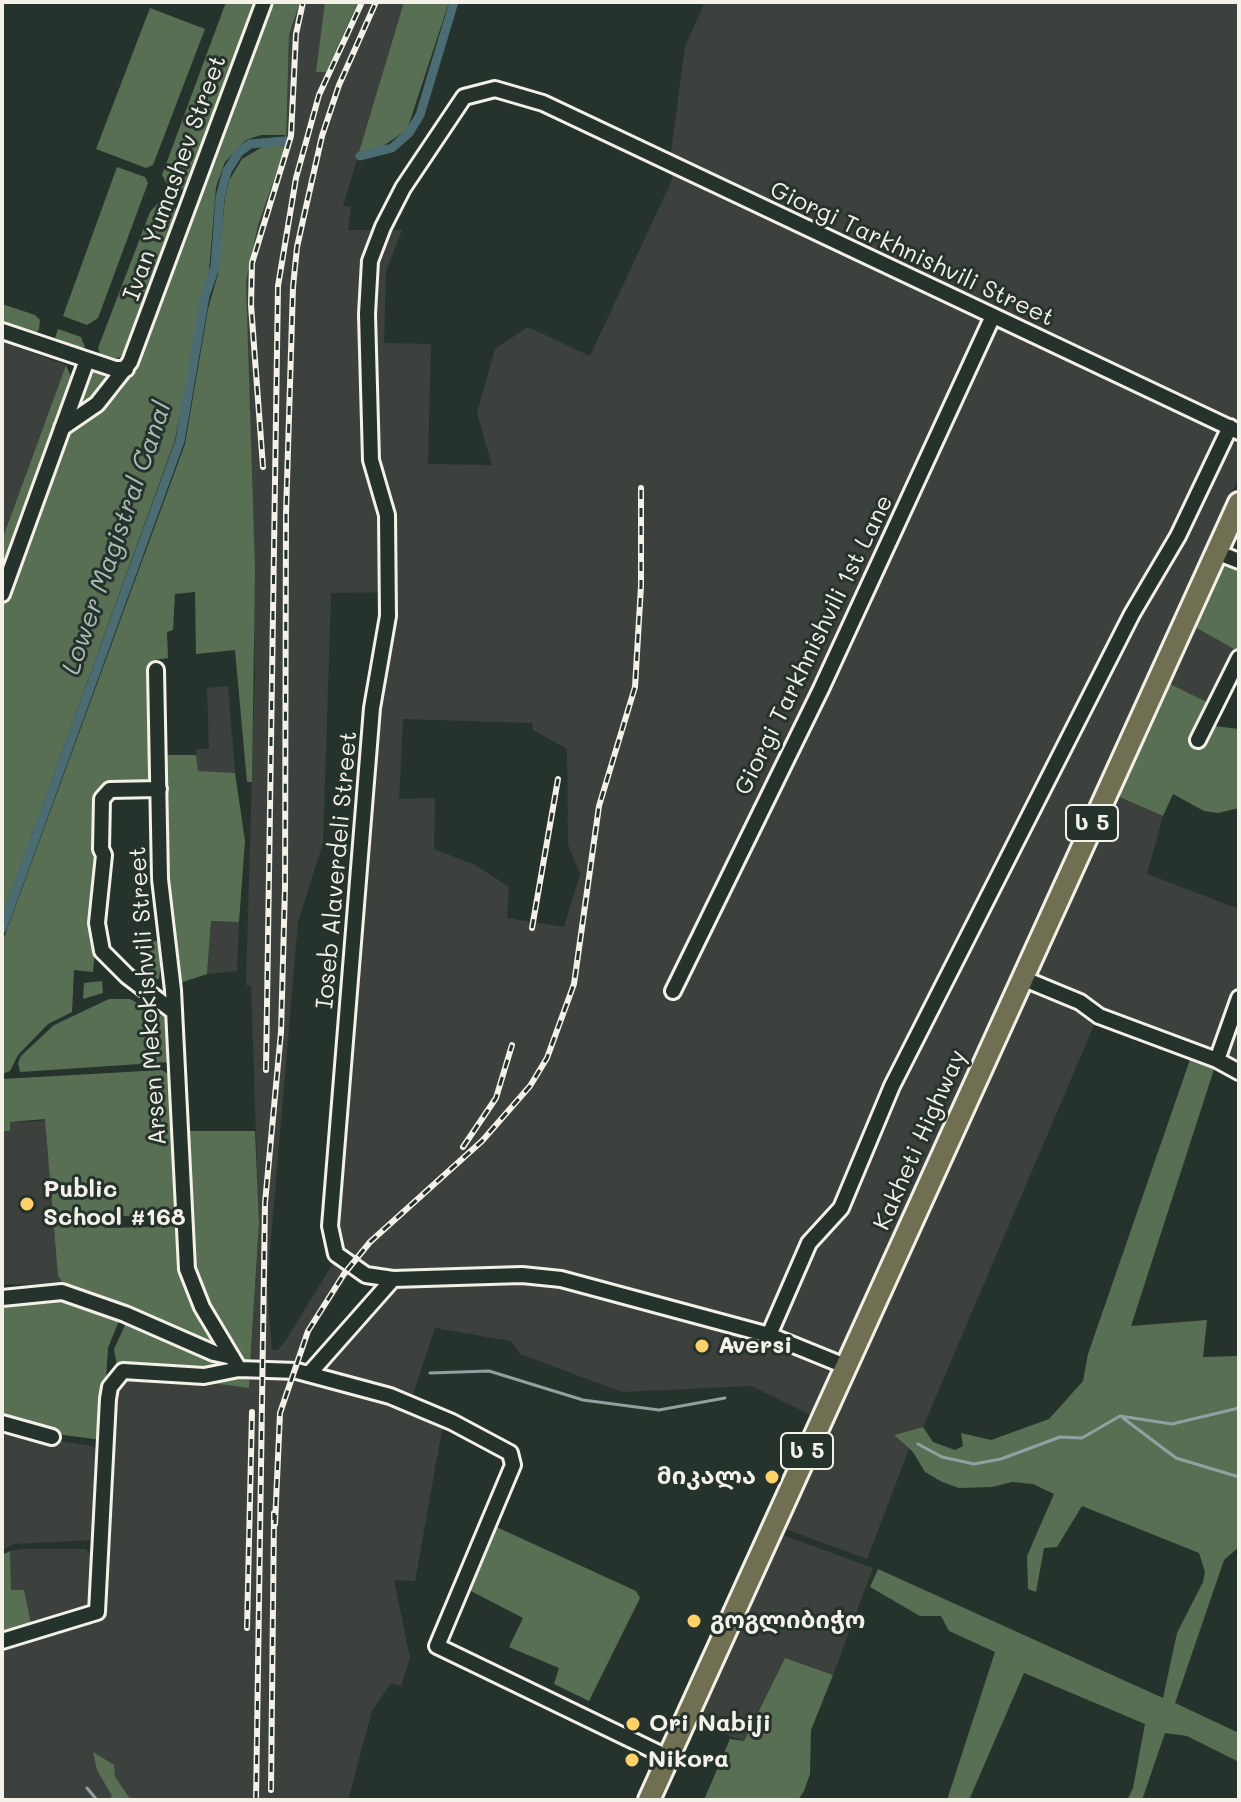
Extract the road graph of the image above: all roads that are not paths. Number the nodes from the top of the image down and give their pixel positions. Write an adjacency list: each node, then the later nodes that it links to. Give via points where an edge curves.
1 (264, 2): 6 (street, Ivan Yumashev Street)
2 (567, 115): 3 (street, Giorgi Tarkhnishvili Street); 23 (street, Ioseb Alaverdeli Street, via 495,89 464,97 403,188 370,261 371,460 387,515 388,616 372,708 330,1226 336,1254 366,1275)
3 (993, 316): 8 (street, Giorgi Tarkhnishvili Street); 18 (street, Giorgi Tarkhnishvili 1st Lane, via 821,689)
4 (2, 331): 5 (street)
5 (87, 360): 6 (street); 7 (street)
6 (126, 369): 7 (street, Ivan Yumashev Street, via 97,404)
7 (62, 428): 12 (street)
8 (1234, 430): 25 (street, via 1132,614 892,1086 841,1208 809,1243)
9 (1239, 503): 10 (highway, Kakheti Highway / ს 5)
10 (1216, 552): 11 (street); 17 (highway, Kakheti Highway / ს 5)
11 (1239, 561)
12 (2, 594)
13 (1239, 658): 15 (street)
14 (156, 670): 16 (street, Arsen Mekokishvili Street)
15 (1198, 740)
16 (159, 789): 20 (street, Arsen Mekokishvili Street, via 160,879); 20 (street, via 110,790 102,799 98,931 102,951)
17 (1022, 978): 21 (street, via 1080,1002 1099,1016); 27 (highway, Kakheti Highway / ს 5)
18 (673, 991)
19 (1239, 998): 21 (street)
20 (174, 1012): 26 (street, Arsen Mekokishvili Street, via 187,1269 202,1307)
21 (1217, 1060): 22 (street)
22 (1239, 1072)
23 (393, 1279): 25 (street, Ioseb Alaverdeli Street, via 561,1279); 28 (street)
24 (2, 1298): 26 (street, via 62,1292)
25 (769, 1335): 27 (street, Ioseb Alaverdeli Street)
26 (236, 1363): 28 (street); 31 (street, via 204,1376 132,1370 117,1376 108,1399 97,1612)
27 (845, 1366): 32 (highway, Kakheti Highway / ს 5)
28 (309, 1374): 32 (street, via 390,1396 452,1422 513,1458 437,1646)
29 (2, 1423): 30 (street)
30 (52, 1437)
31 (2, 1641)
32 (669, 1758): 33 (highway, Kakheti Highway / ს 5)
33 (649, 1800)

